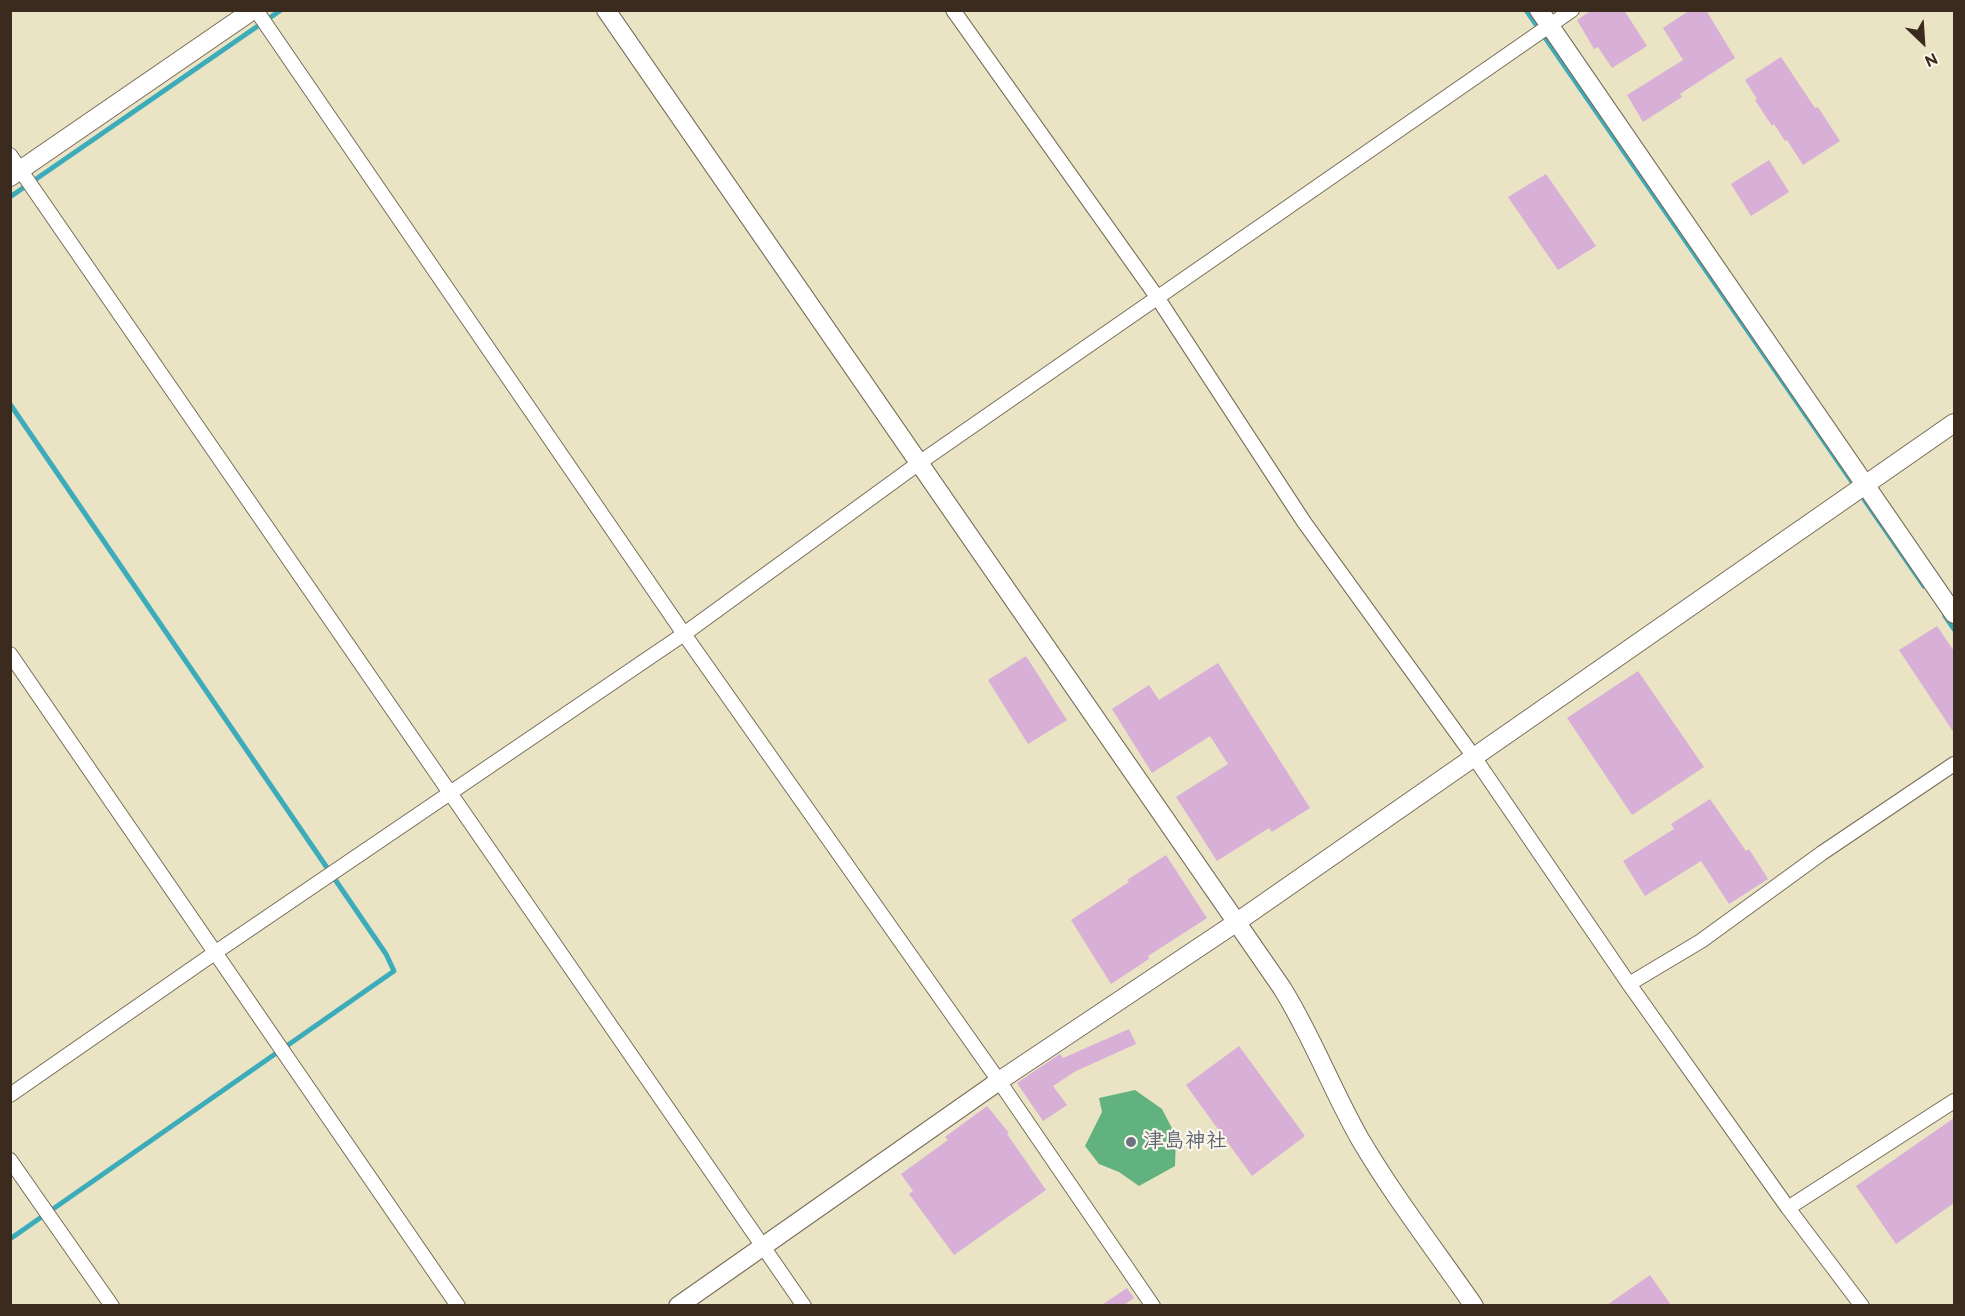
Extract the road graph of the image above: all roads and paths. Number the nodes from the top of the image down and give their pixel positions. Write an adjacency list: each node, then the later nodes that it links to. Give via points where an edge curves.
1 (254, 10): 7 (street); 13 (street)
2 (606, 10): 10 (street)
3 (952, 10): 8 (street)
4 (1539, 10): 6 (street)
5 (1572, 10): 6 (street)
6 (1550, 26): 8 (street); 11 (street)
7 (14, 167): 17 (street)
8 (1157, 297): 10 (street); 15 (street, via 1304,522)
9 (1954, 423): 11 (street)
10 (919, 463): 13 (street); 18 (street)
11 (1864, 485): 12 (street); 15 (street)
12 (1954, 614)
13 (684, 634): 17 (street); 21 (street)
14 (10, 654): 19 (street)
15 (1474, 757): 18 (street); 20 (street)
16 (1954, 764): 20 (street, via 1701,941)
17 (449, 794): 19 (street); 26 (street)
18 (1237, 922): 21 (street); 32 (street, via 1295,1008 1372,1160)
19 (216, 952): 22 (street); 28 (street)
20 (1629, 984): 25 (street)
21 (999, 1081): 26 (street); 31 (street)
22 (10, 1095)
23 (1954, 1101): 25 (street)
24 (10, 1160): 27 (street)
25 (1788, 1208): 33 (street)
26 (763, 1245): 29 (street); 30 (street)
27 (112, 1305)
28 (458, 1305)
29 (678, 1305)
30 (804, 1305)
31 (1153, 1305)
32 (1474, 1305)
33 (1862, 1305)

